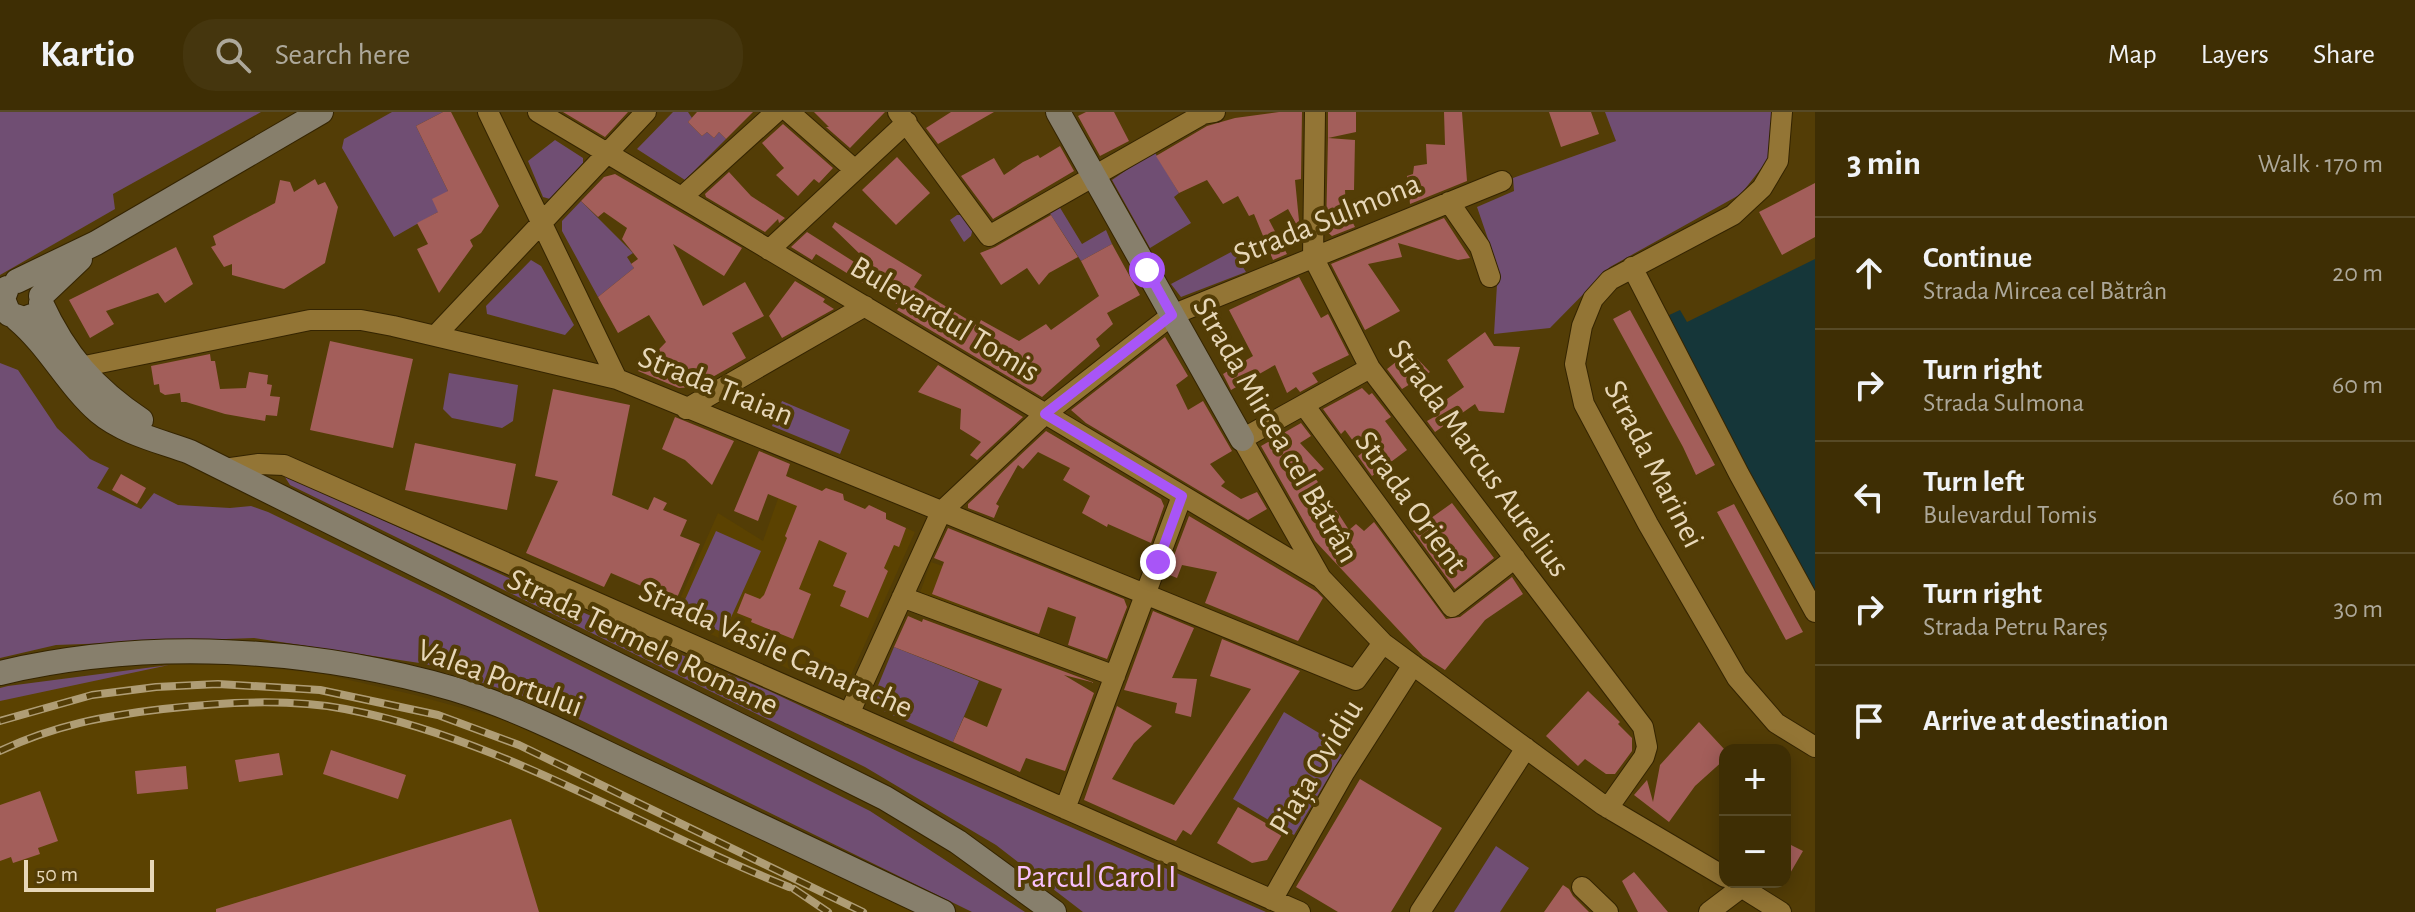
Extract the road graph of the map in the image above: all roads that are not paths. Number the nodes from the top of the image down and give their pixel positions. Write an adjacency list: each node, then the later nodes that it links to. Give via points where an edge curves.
1 (321, 112): 19 (street)
2 (488, 112): 18 (street)
3 (538, 112): 12 (street, Bulevardul Tomis)
4 (646, 112): 12 (street)
5 (776, 112): 16 (street)
6 (789, 112): 13 (street)
7 (1058, 112): 14 (street, Strada Mircea cel Bătrân)
8 (1215, 112): 14 (street)
9 (1315, 112): 21 (street, Strada Marcus Aurelius)
10 (1782, 112): 22 (street, Strada Marinei, via 1778,161 1762,188 1733,215)
11 (903, 117): 13 (street); 14 (street, via 989,236)
12 (608, 153): 16 (street, Bulevardul Tomis); 18 (street)
13 (855, 170): 20 (street)
14 (1094, 176): 27 (street, Strada Mircea cel Bătrân)
15 (1502, 181): 17 (street, Strada Sulmona)
16 (682, 197): 20 (street, Bulevardul Tomis)
17 (1449, 202): 21 (street, Strada Sulmona); 23 (street, via 1480,247)
18 (541, 222): 28 (street); 31 (street)
19 (96, 243): 24 (street); 25 (street)
20 (769, 250): 26 (street, Bulevardul Tomis)
21 (1313, 257): 27 (street, Strada Sulmona); 30 (street, Strada Marcus Aurelius)
22 (1632, 267): 44 (street); 50 (street, Strada Marinei, via 1593,299 1582,326 1575,364 1584,404 1737,678 1776,723)
23 (1490, 277)
24 (41, 299): 25 (street, via 30,318); 25 (street, via 30,282); 29 (street, Strada Termele Romane)
25 (8, 302): 36 (street, Strada Termele Romane, via 79,393 102,414)
26 (865, 306): 33 (street); 34 (street, Bulevardul Tomis)
27 (1172, 315): 34 (street, Strada Sulmona); 35 (street, Strada Mircea cel Bătrân)
28 (435, 336): 29 (street, Strada Traian, via 326,318); 31 (street, Strada Traian)
29 (80, 367): 36 (street, Strada Termele Romane, via 120,406)
30 (1370, 368): 32 (street); 40 (street, Strada Marcus Aurelius)
31 (617, 379): 33 (street, Strada Traian)
32 (1304, 405): 35 (street); 40 (street, Strada Orient, via 1452,607)
33 (686, 409): 39 (street, Strada Traian)
34 (1045, 414): 38 (street, Bulevardul Tomis); 39 (street, Strada Sulmona)
35 (1242, 439): 41 (street, Strada Mircea cel Bătrân)
36 (190, 452): 37 (street, Strada Termele Romane)
37 (224, 469): 49 (street, Strada Vasile Canarache, via 284,465); 61 (street, Strada Termele Romane, via 885,798 958,842)
38 (1182, 496): 41 (street, Bulevardul Tomis); 42 (street)
39 (941, 512): 42 (street, Strada Traian); 43 (street, Strada Sulmona)
40 (1515, 558): 52 (street, Strada Marcus Aurelius, via 1643,727 1644,757)
41 (1321, 578): 45 (street, Strada Mircea cel Bătrân)
42 (1145, 595): 45 (street, Strada Traian, via 1356,680); 48 (street)
43 (902, 597): 48 (street); 49 (street, Strada Sulmona)
44 (1815, 612)
45 (1383, 643): 46 (street, Strada Mircea cel Bătrân)
46 (1413, 665): 51 (street, Strada Mircea cel Bătrân); 58 (street, Piața Ovidiu)
47 (0, 673): 60 (street, Valea Portului, via 91,657 196,652 298,657 400,675 539,721)
48 (1115, 676): 53 (street)
49 (849, 714): 53 (street, Strada Vasile Canarache)
50 (1815, 747)
51 (1526, 748): 52 (street, Strada Mircea cel Bătrân); 63 (street)
52 (1606, 806): 54 (street, Strada Mircea cel Bătrân)
53 (1065, 809): 58 (street, Strada Vasile Canarache)
54 (1719, 874)
55 (1582, 887): 59 (street)
56 (1728, 888): 64 (street)
57 (1743, 888): 65 (street, Strada Mircea cel Bătrân)
58 (1272, 900): 62 (street, Strada Vasile Canarache)
59 (1604, 908)
60 (943, 912)
61 (1054, 912)
62 (1300, 912)
63 (1420, 912)
64 (1709, 912)
65 (1781, 912)

